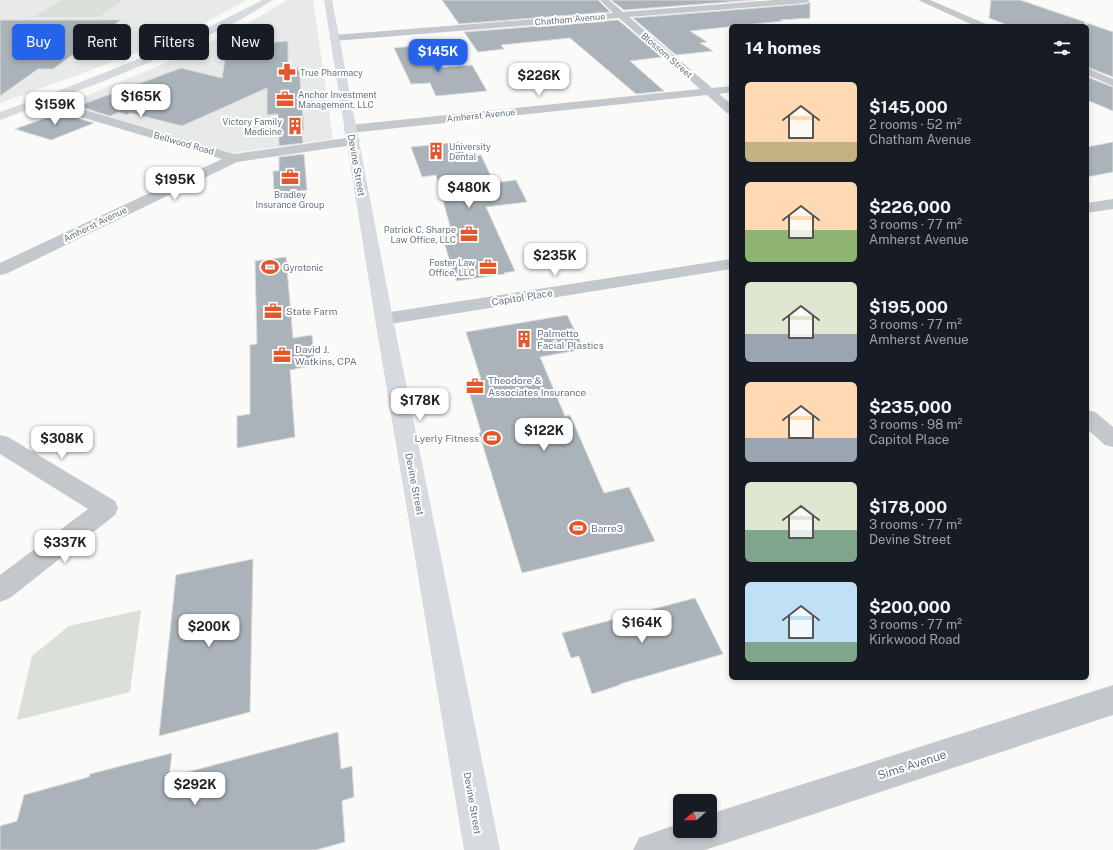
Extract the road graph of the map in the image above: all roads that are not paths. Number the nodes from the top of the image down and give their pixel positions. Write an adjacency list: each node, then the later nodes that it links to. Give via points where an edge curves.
1 (269, 0): 14 (main road, via 181,46)
2 (328, 0): 9 (main road, Devine Street)
3 (604, 0): 7 (street, Blossom Street)
4 (806, 0): 7 (street, Chatham Avenue)
5 (950, 1): 6 (street)
6 (926, 2): 8 (street)
7 (622, 15): 9 (street, Chatham Avenue); 13 (street, Blossom Street)
8 (978, 24)
9 (334, 38): 17 (main road, Devine Street)
10 (1089, 72): 11 (street)
11 (1113, 83)
12 (729, 89): 13 (street, Amherst Avenue)
13 (710, 91): 15 (street, Blossom Street); 17 (street, Amherst Avenue)
14 (41, 102): 16 (main road); 18 (street, Bellwood Road)
15 (729, 108)
16 (0, 116)
17 (351, 135): 18 (street, Amherst Avenue); 23 (main road, Devine Street)
18 (234, 158): 22 (street, Amherst Avenue)
19 (1113, 204): 20 (street)
20 (1089, 208)
21 (729, 264): 23 (street, Capitol Place)
22 (0, 270)
23 (384, 319): 31 (main road, Devine Street)
24 (1089, 419): 25 (street)
25 (1113, 439)
26 (0, 443): 27 (street, via 106,508)
27 (0, 590)
28 (1113, 700): 29 (street, Sims Avenue)
29 (717, 829)
30 (688, 838): 32 (street, Sims Avenue)
31 (482, 850)
32 (651, 850)

